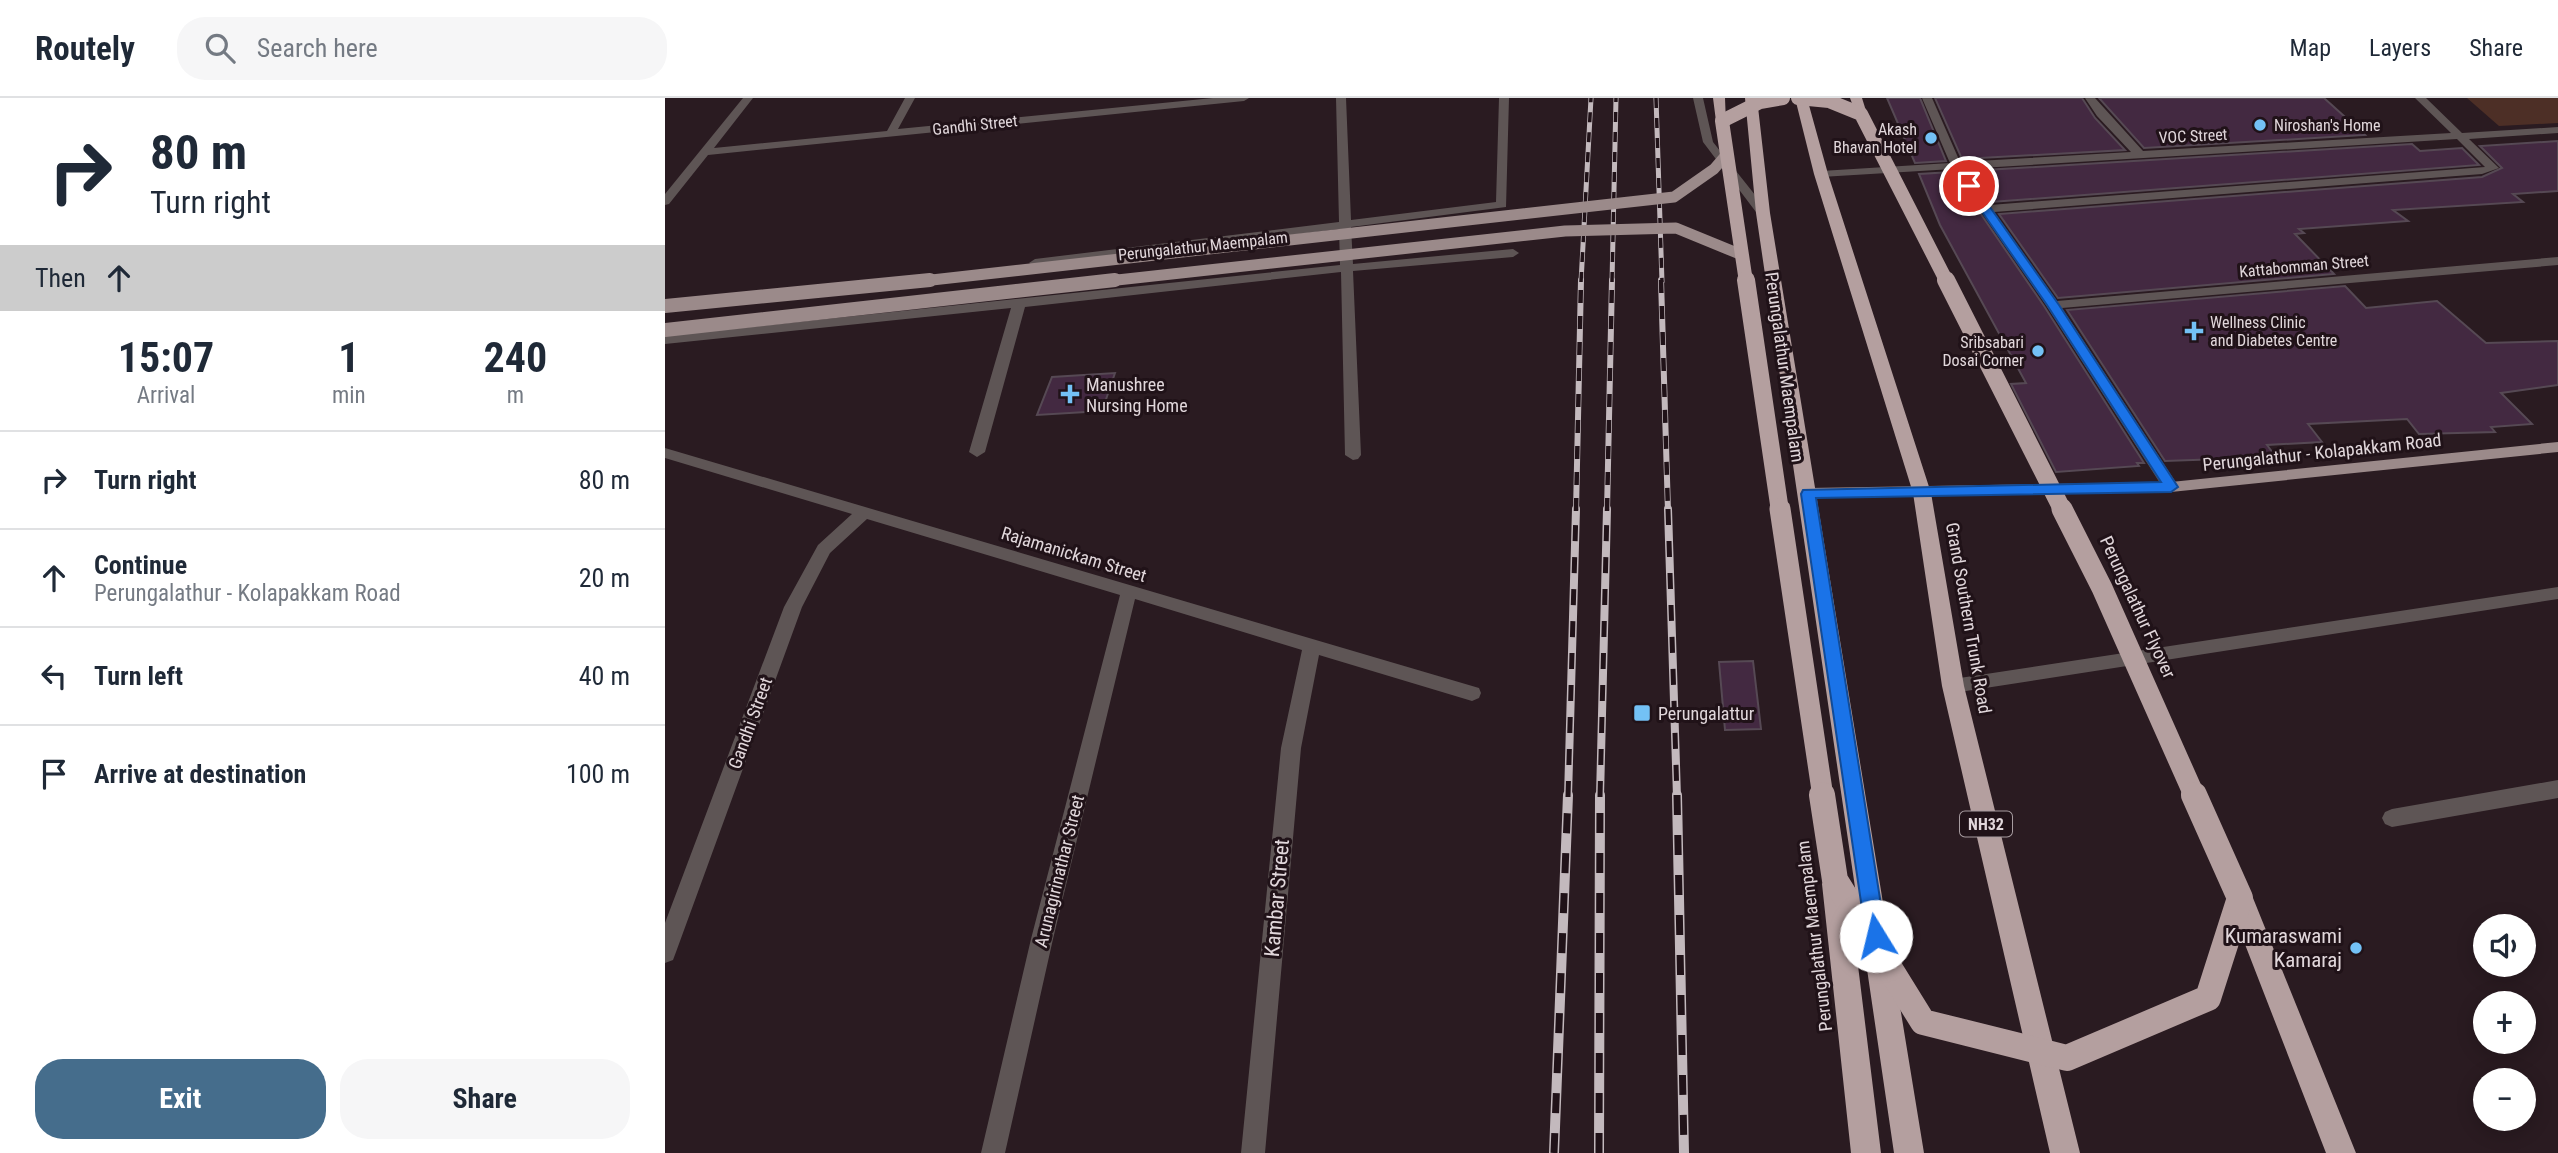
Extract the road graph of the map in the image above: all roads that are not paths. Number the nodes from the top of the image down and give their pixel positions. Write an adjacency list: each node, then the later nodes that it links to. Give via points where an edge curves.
1 (748, 98): 19 (street)
2 (909, 98): 17 (street)
3 (1244, 98): 17 (street, Gandhi Street)
4 (1341, 98): 27 (street)
5 (1504, 98): 27 (street, via 1502,205)
6 (1698, 98): 26 (street, via 1709,142)
7 (1719, 98): 15 (highway, Perungalathur Maempalam)
8 (1751, 98): 26 (highway)
9 (1783, 98): 15 (highway, bridge, via 1760,102)
10 (1800, 98): 14 (highway, bridge); 23 (highway, Grand Southern Trunk Road / NH32)
11 (1927, 98): 22 (street)
12 (2090, 98): 21 (street)
13 (2420, 98): 18 (street)
14 (1858, 106): 53 (highway, Perungalathur Flyover, bridge, via 2102,588)
15 (1722, 121): 20 (highway, Perungalathur Maempalam, bridge)
16 (2558, 130): 18 (street, VOC Street)
17 (890, 134): 19 (street, Gandhi Street)
18 (2460, 137): 21 (street, VOC Street); 25 (street, via 2493,168)
19 (705, 152): 24 (street)
20 (1727, 154): 29 (highway, Perungalathur Maempalam, bridge); 32 (main road, Perungalathur Maempalam, bridge, via 1674,197 818,293)
21 (2140, 155): 22 (street, VOC Street)
22 (1956, 165): 23 (street, VOC Street); 25 (street)
23 (1821, 174): 42 (highway, Grand Southern Trunk Road / NH32)
24 (665, 202)
25 (1986, 209): 34 (street)
26 (1763, 213): 43 (highway)
27 (1346, 225): 31 (street); 32 (street, via 954,274)
28 (1513, 253): 31 (street)
29 (1742, 255): 35 (main road, Perungalathur Maempalam, bridge, via 1676,228 1565,231); 52 (highway, Perungalathur Maempalam, bridge)
30 (2558, 261): 34 (street, Kattabomman Street)
31 (1347, 266): 33 (street); 40 (street)
32 (665, 304)
33 (1019, 304): 36 (street); 38 (street)
34 (2053, 305): 41 (street)
35 (665, 330)
36 (665, 340)
37 (2558, 447): 41 (main road, Perungalathur - Kolapakkam Road)
38 (977, 452)
39 (665, 453): 44 (street, Rajamanickam Street)
40 (1353, 455)
41 (2171, 487): 42 (main road, Perungalathur - Kolapakkam Road)
42 (1922, 493): 43 (main road, Perungalathur - Kolapakkam Road); 48 (highway, Grand Southern Trunk Road / NH32)
43 (1808, 494): 58 (highway)
44 (865, 512): 45 (street, Rajamanickam Street); 54 (street, Gandhi Street, via 824,548 793,607)
45 (1129, 591): 47 (street, Rajamanickam Street); 55 (street, Arunagirinathar Street)
46 (2558, 593): 48 (street)
47 (1312, 646): 49 (street, Rajamanickam Street); 56 (street, Kambar Street, via 1291,748)
48 (1953, 686): 59 (highway, Grand Southern Trunk Road / NH32)
49 (1472, 693)
50 (2558, 789): 51 (street)
51 (2392, 818)
52 (1835, 880): 53 (highway, bridge, via 1923,1022 2067,1058 2208,998); 57 (highway, Perungalathur Maempalam)
53 (2240, 898): 60 (highway, Perungalathur Flyover)
54 (665, 952)
55 (993, 1153)
56 (1253, 1153)
57 (1866, 1153)
58 (1909, 1153)
59 (2065, 1153)
60 (2341, 1153)

